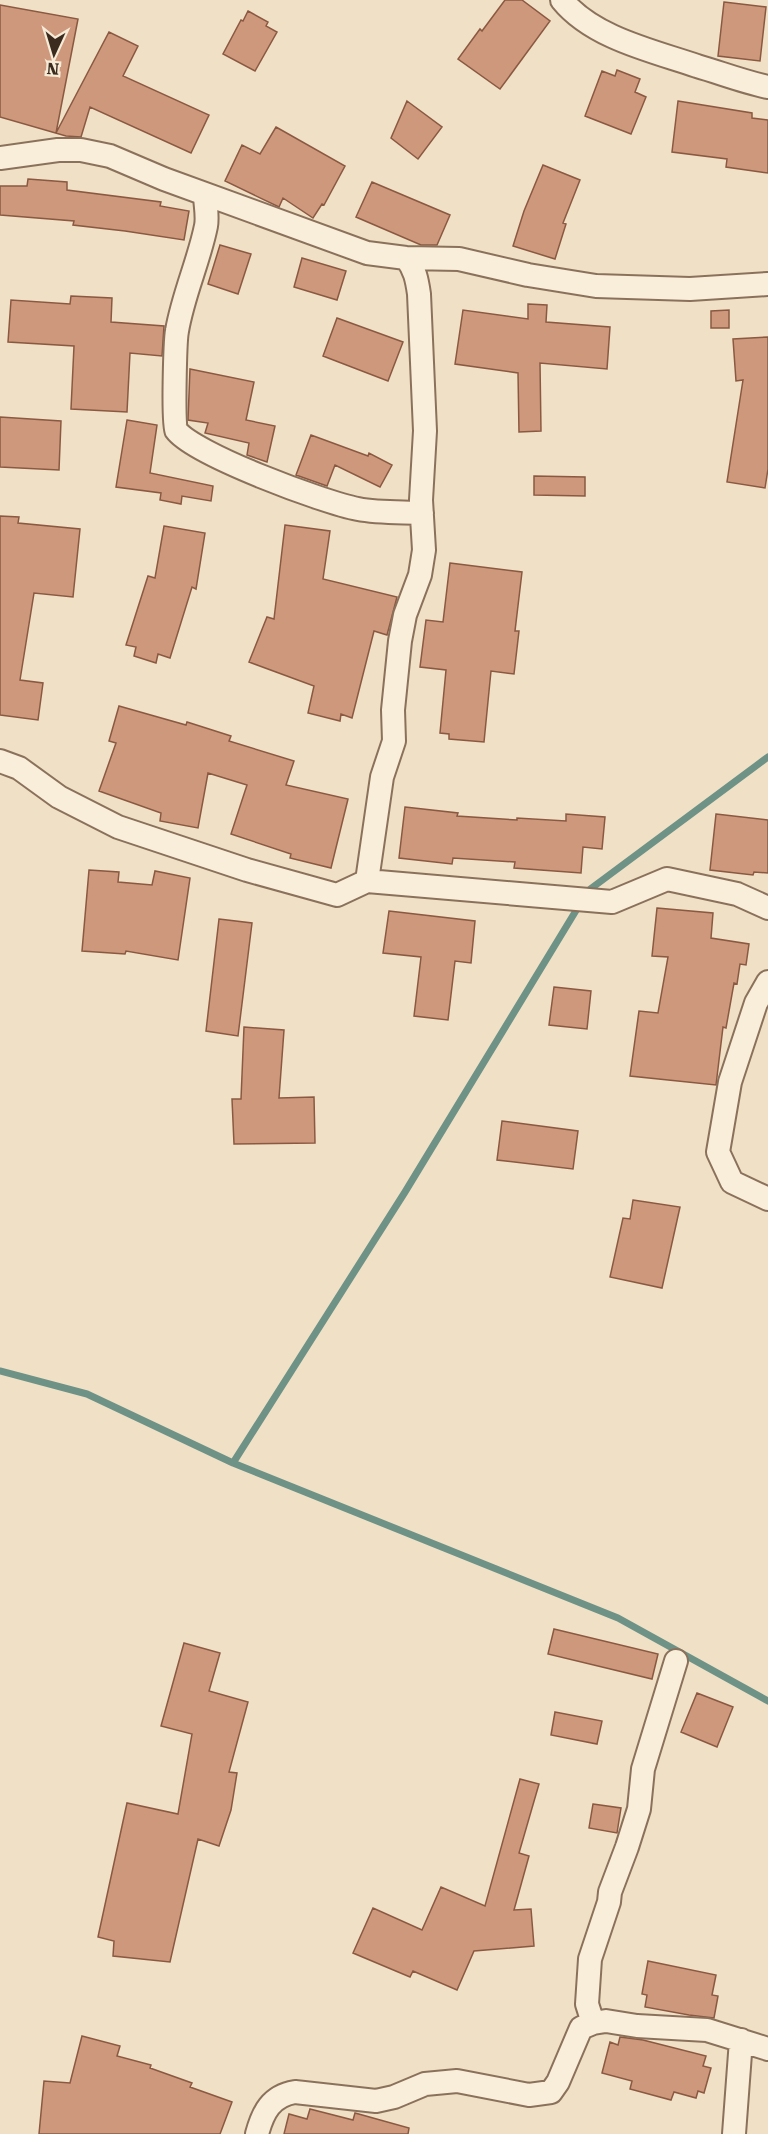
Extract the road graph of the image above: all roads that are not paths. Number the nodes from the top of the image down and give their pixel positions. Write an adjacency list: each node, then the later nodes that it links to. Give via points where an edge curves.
1 (562, 0): 2 (street, via 578,15 627,43)
2 (768, 87)
3 (0, 158): 4 (street, via 81,150 110,156)
4 (205, 194): 5 (street, via 367,253); 7 (street, via 207,224 176,333 175,428 184,439 217,458 318,497 359,510)
5 (406, 258): 6 (street, via 459,259 596,286 690,289); 7 (street, via 413,266 418,294 425,431)
6 (768, 284)
7 (422, 513): 9 (street, via 424,550 400,641 394,741 382,777)
8 (0, 761): 9 (street, via 19,768 59,797 118,827 247,870 337,895)
9 (367, 881): 10 (street, via 612,902 667,879 737,894)
10 (768, 908)
11 (768, 982): 12 (street, via 756,1003 730,1082 718,1152 732,1182)
12 (768, 1199)
13 (676, 1661): 14 (street, via 643,1768 639,1809 590,1959 587,1998)
14 (593, 2023): 15 (street, via 707,2030); 17 (street, via 581,2028 552,2092 529,2095 457,2081 425,2084 376,2101 295,2092 283,2094 269,2105)
15 (741, 2040): 16 (street); 18 (street)
16 (768, 2049)
17 (257, 2134)
18 (734, 2134)

